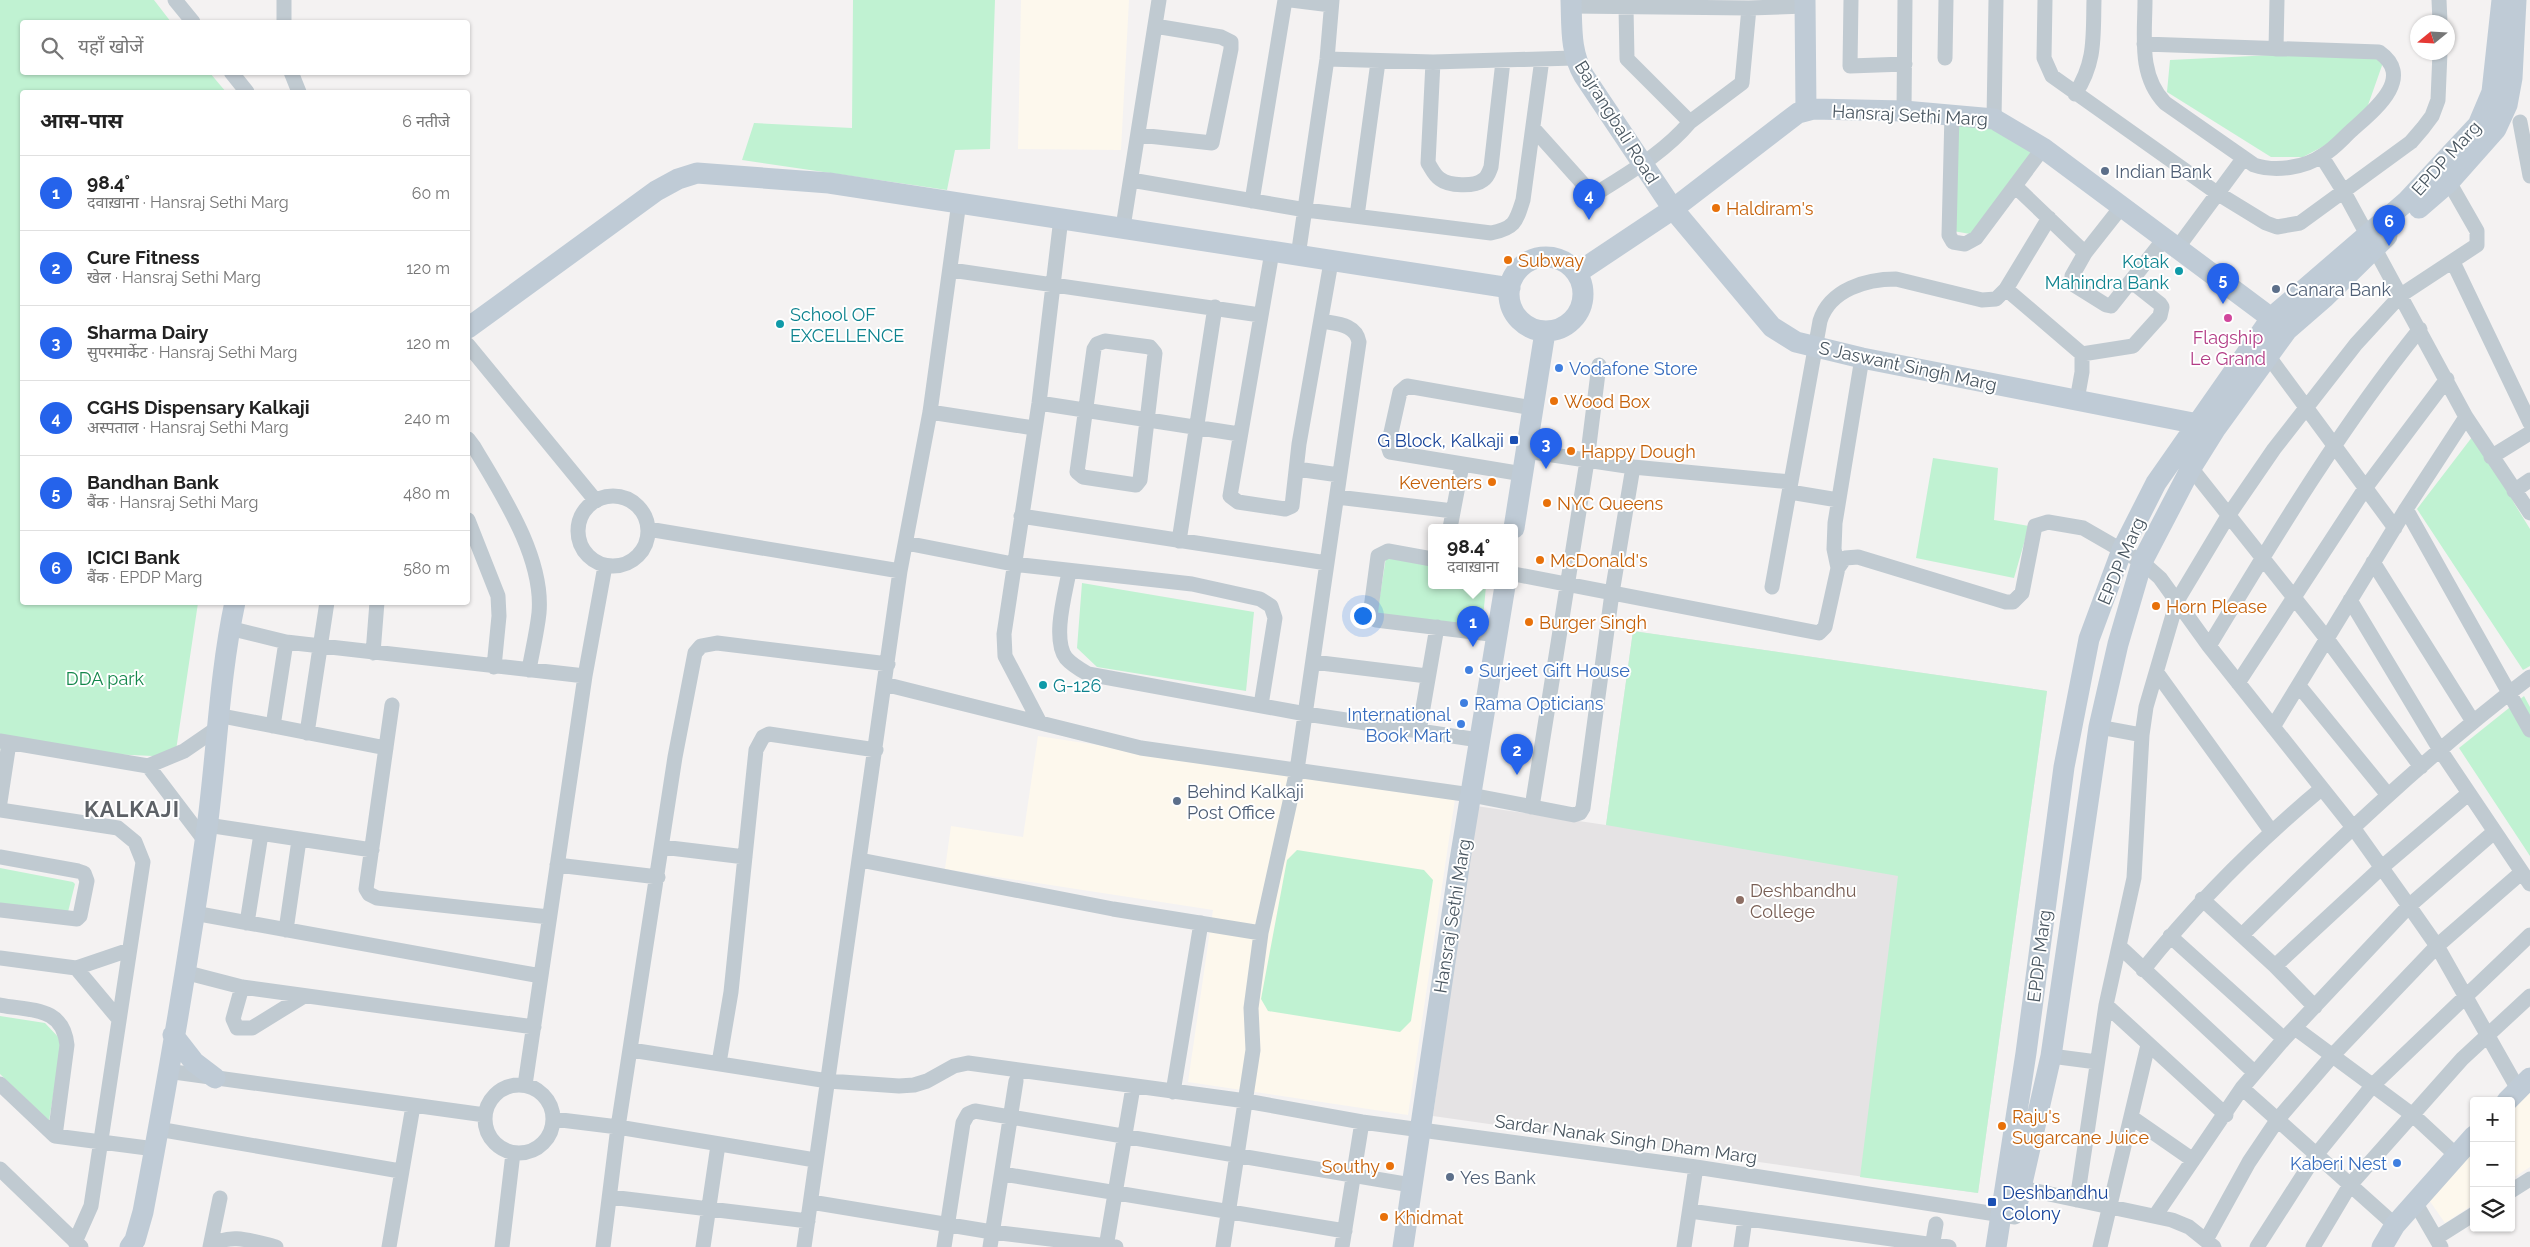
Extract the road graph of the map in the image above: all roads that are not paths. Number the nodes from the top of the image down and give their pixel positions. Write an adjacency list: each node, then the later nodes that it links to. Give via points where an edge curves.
1 (175, 0): 23 (street)
2 (284, 0): 24 (street)
3 (1160, 0): 25 (street)
4 (1285, 0): 61 (street)
5 (1291, 0): 17 (street)
6 (1851, 0): 36 (street, via 1850,66)
7 (1905, 0): 36 (street)
8 (1946, 0): 29 (street)
9 (1996, 0): 45 (street)
10 (2045, 0): 41 (street, via 2044,58 2052,76)
11 (2094, 0): 41 (street, via 2092,58 2086,77)
12 (2145, 0): 26 (street)
13 (2277, 0): 27 (street)
14 (2439, 0): 22 (street)
15 (2502, 0): 48 (street, EPDP Marg)
16 (2516, 0): 48 (street, EPDP Marg, via 2512,78 2507,105)
17 (1331, 3): 30 (street)
18 (1571, 3): 20 (street); 28 (street, Bajrangbali Road)
19 (1805, 3): 21 (street); 42 (street)
20 (1626, 7): 21 (street); 46 (street, via 1627,59)
21 (1749, 8): 46 (street, via 1742,83)
22 (2440, 15)
23 (190, 20)
24 (284, 20)
25 (1155, 26): 50 (street); 50 (street, via 1221,37 1231,42 1231,49 1212,143)
26 (2144, 44): 27 (street); 53 (street, via 2146,68 2159,97)
27 (2276, 49): 52 (street, via 2368,51 2379,52 2389,59 2393,71 2392,86 2387,96)
28 (1574, 58): 31 (street); 54 (street, Bajrangbali Road)
29 (1946, 58)
30 (1327, 59): 34 (street); 65 (street)
31 (1542, 59): 33 (street); 49 (street)
32 (2440, 60): 59 (street, via 2438,100 2432,116 2411,142)
33 (1503, 61): 35 (street); 35 (street, via 1491,167 1488,176 1475,184 1442,181 1428,163)
34 (1378, 62): 35 (street); 66 (street)
35 (1433, 62)
36 (1905, 64): 43 (street)
37 (233, 75): 39 (street)
38 (292, 75): 40 (street)
39 (245, 90)
40 (297, 90)
41 (2075, 94): 60 (street)
42 (1806, 110): 43 (street, Hansraj Sethi Marg); 64 (street, Hansraj Sethi Marg, via 1791,117)
43 (1904, 111): 44 (street, Hansraj Sethi Marg)
44 (1952, 113): 45 (street, Hansraj Sethi Marg); 58 (street, via 1951,240 1964,244 1972,242)
45 (1994, 119): 51 (street, Hansraj Sethi Marg)
46 (1690, 122): 54 (street, via 1679,136)
47 (2525, 122): 48 (street); 55 (street)
48 (2487, 127): 57 (street, EPDP Marg); 70 (street, EPDP Marg, via 2408,200)
49 (1533, 128): 54 (street, via 1590,191 1597,193); 66 (street, via 1523,200 1517,219 1510,227 1491,232)
50 (1139, 135): 56 (street)
51 (2043, 148): 58 (street); 63 (street, Hansraj Sethi Marg)
52 (2322, 157): 53 (street, via 2290,168 2276,169 2254,166); 59 (street)
53 (2243, 158): 60 (street)
54 (1643, 164): 64 (street, Bajrangbali Road)
55 (2530, 176)
56 (1131, 180): 61 (street); 69 (street)
57 (2449, 182): 70 (street, EPDP Marg); 76 (street, via 2478,236 2477,245)
58 (2015, 186): 68 (street)
59 (2344, 192): 60 (street, via 2300,223 2277,227); 70 (street)
60 (2217, 193): 71 (street)
61 (1252, 201): 65 (street)
62 (959, 202): 67 (street); 77 (street); 88 (street, via 829,183 697,174 656,190)
63 (2122, 206): 71 (street, Hansraj Sethi Marg); 73 (street)
64 (1673, 209): 78 (street, Hansraj Sethi Marg); 92 (street, S Jaswant Singh Marg, via 1772,327 1796,342)
65 (1306, 210): 66 (street); 74 (street)
66 (1357, 216)
67 (1061, 218): 69 (street); 79 (street)
68 (2049, 218): 73 (street); 82 (street)
69 (1123, 227): 72 (street)
70 (2370, 241): 83 (street); 87 (street, EPDP Marg)
71 (2171, 243): 80 (street); 87 (street, Hansraj Sethi Marg)
72 (1272, 252): 74 (street); 85 (street)
73 (2085, 253): 80 (street, via 2072,276 2074,284 2108,306)
74 (1298, 256): 75 (street)
75 (1331, 262): 81 (street); 86 (street)
76 (2453, 262): 83 (street); 106 (street)
77 (951, 270): 79 (street); 103 (street)
78 (1577, 273): 81 (street, via 1558,259 1540,258 1516,273); 90 (street, via 1582,290 1577,312 1567,325)
79 (1054, 284): 84 (street); 99 (street)
80 (2129, 285): 93 (street, via 2136,285 2160,304 2160,316 2133,346)
81 (1510, 288): 90 (street, via 1511,305 1516,316 1524,325)
82 (2006, 289): 92 (street, via 1999,298 1988,300 1896,279 1870,280 1842,294 1827,307 1820,321); 93 (street)
83 (2401, 295): 89 (street); 100 (street)
84 (1215, 307): 85 (street); 108 (street)
85 (1260, 315): 111 (street)
86 (1321, 321): 120 (street); 122 (street, via 1351,328 1359,342)
87 (2279, 323): 94 (street, EPDP Marg); 107 (street, EPDP Marg)
88 (470, 327)
89 (2420, 329): 97 (street); 113 (street)
90 (1545, 332): 101 (street)
91 (470, 347): 129 (street)
92 (1816, 347): 95 (street, S Jaswant Singh Marg); 124 (street)
93 (2082, 354): 98 (street)
94 (2269, 357): 100 (street); 119 (street, EPDP Marg, via 2216,428)
95 (1862, 358): 98 (street, S Jaswant Singh Marg); 128 (street)
96 (1599, 365): 116 (street)
97 (2446, 379): 104 (street); 125 (street)
98 (2078, 400): 107 (street, S Jaswant Singh Marg)
99 (1040, 403): 102 (street); 109 (street)
100 (2306, 405): 113 (street); 134 (street)
101 (1533, 408): 114 (street); 117 (street, via 1413,385 1403,388 1392,419 1389,450)
102 (1085, 410): 105 (street); 105 (street, via 1077,467 1079,475 1134,485 1140,480); 105 (street, via 1094,349 1106,341 1153,349 1156,356)
103 (930, 412): 109 (street); 141 (street)
104 (2466, 417): 115 (street); 130 (street)
105 (1149, 418): 108 (street)
106 (2530, 423)
107 (2198, 424): 142 (street, EPDP Marg, via 2156,483)
108 (1198, 426): 111 (street); 140 (street)
109 (1034, 428): 133 (street)
110 (2530, 433): 115 (street)
111 (1239, 434): 120 (street, via 1230,496 1235,502 1289,509)
112 (470, 441): 175 (street, via 522,531 534,573 539,613)
113 (2335, 444): 125 (street); 144 (street)
114 (1526, 451): 116 (street); 121 (street)
115 (2491, 457): 126 (street)
116 (1587, 461): 118 (street); 154 (street)
117 (1462, 465): 121 (street); 132 (street)
118 (1633, 467): 124 (street); 157 (street)
119 (2191, 468): 134 (street); 145 (street, EPDP Marg)
120 (1297, 469): 122 (street)
121 (1523, 474): 136 (street)
122 (1339, 475): 127 (street)
123 (2530, 480): 126 (street)
124 (1791, 487): 128 (street); 155 (street)
125 (2366, 487): 138 (street); 158 (street)
126 (2514, 491): 131 (street)
127 (1337, 497): 132 (street); 147 (street)
128 (1838, 500): 150 (street, via 1834,534)
129 (596, 501): 139 (street, via 615,496 625,498 641,510); 149 (street, via 581,517 579,538 589,557)
130 (2406, 509): 138 (street); 183 (street)
131 (2529, 510)
132 (1453, 511): 135 (street)
133 (1021, 516): 140 (street); 148 (street)
134 (2228, 516): 144 (street); 160 (street)
135 (1451, 524)
136 (1515, 524)
137 (470, 525): 174 (street, via 498,596)
138 (2395, 528): 146 (street)
139 (648, 529): 149 (street, via 647,540 637,557 619,566); 151 (street)
140 (1179, 540): 147 (street)
141 (906, 543): 148 (street); 151 (street)
142 (2122, 550): 145 (street); 150 (street, via 2083,528 2048,522 2038,524 2033,530 2022,592 2013,602 1858,557 1845,558); 311 (street, EPDP Marg, via 2089,639 2075,702 2026,1053)
143 (1428, 558): 164 (street, via 1388,551 1378,556 1370,616 1376,620)
144 (2261, 558): 158 (street); 170 (street)
145 (2142, 562): 160 (street, via 2160,578); 191 (street, EPDP Marg, via 2118,644)
146 (2373, 562): 159 (street); 187 (street)
147 (1327, 563): 172 (street)
148 (1013, 564): 152 (street); 188 (street, via 1003,646 1011,669)
149 (605, 566): 177 (street)
150 (1838, 568): 157 (street, via 1826,623 1818,633)
151 (900, 572): 173 (street)
152 (1069, 572): 185 (street, via 1059,636 1060,647 1075,666 1088,674); 185 (street, via 1192,584 1266,603 1274,618)
153 (1518, 575): 154 (street)
154 (1568, 584): 157 (street); 210 (street)
155 (1772, 587)
156 (1505, 589): 166 (street, Hansraj Sethi Marg)
157 (1612, 593): 210 (street, via 1583,808 1574,815)
158 (2293, 597): 167 (street); 180 (street)
159 (2350, 600): 167 (street); 201 (street)
160 (2177, 601): 170 (street); 176 (street)
161 (234, 605): 165 (street)
162 (327, 605): 169 (street)
163 (377, 605): 171 (street)
164 (1437, 627): 166 (street); 178 (street)
165 (229, 628): 168 (street); 189 (street)
166 (1498, 635): 197 (street, Hansraj Sethi Marg)
167 (2327, 639): 182 (street); 203 (street)
168 (286, 642): 169 (street); 190 (street)
169 (321, 646): 171 (street); 195 (street)
170 (2209, 646): 180 (street)
171 (373, 652): 174 (street)
172 (1313, 662): 178 (street); 186 (street)
173 (888, 664): 181 (street); 218 (street, via 716,643 701,646 695,653 691,671)
174 (494, 666): 175 (street)
175 (529, 670): 177 (street)
176 (2156, 673): 196 (street); 213 (street)
177 (585, 676): 223 (street)
178 (1427, 676): 194 (street)
179 (2530, 677): 183 (street)
180 (2238, 683): 192 (street)
181 (884, 684): 188 (street); 200 (street)
182 (2299, 686): 192 (street); 207 (street)
183 (2509, 693): 187 (street); 193 (street)
184 (392, 705): 199 (street)
185 (1261, 705): 186 (street)
186 (1306, 714): 194 (street); 204 (street)
187 (2472, 720): 201 (street)
188 (1040, 721): 204 (street, via 1141,748)
189 (216, 722): 190 (street); 202 (street, via 184,751); 215 (street)
190 (273, 726): 195 (street)
191 (2099, 727): 196 (street); 264 (street, EPDP Marg)
192 (2272, 727): 205 (street)
193 (2530, 730)
194 (1419, 731): 197 (street)
195 (308, 733): 199 (street)
196 (2142, 735): 239 (street, via 2137,856)
197 (1479, 740): 208 (street, Hansraj Sethi Marg)
198 (4, 742): 202 (street); 209 (street)
199 (386, 748): 219 (street)
200 (876, 750): 221 (street, via 777,735 763,737 756,750); 222 (street)
201 (2440, 750): 203 (street); 206 (street)
202 (148, 766): 215 (street)
203 (2421, 767): 207 (street)
204 (1297, 770): 208 (street); 235 (street)
205 (2321, 789): 212 (street); 213 (street)
206 (2468, 794): 214 (street); 224 (street)
207 (2388, 795): 212 (street)
208 (1472, 796): 210 (street); 290 (street, Hansraj Sethi Marg)
209 (0, 802)
210 (1532, 807)
211 (0, 810): 241 (street, via 118,828 135,842 143,862)
212 (2352, 826): 224 (street); 236 (street)
213 (2271, 831): 227 (street)
214 (2494, 832): 226 (street); 228 (street)
215 (206, 833): 216 (street); 230 (street)
216 (261, 834): 217 (street); 232 (street)
217 (299, 840): 219 (street); 234 (street)
218 (662, 847): 221 (street); 225 (street)
219 (372, 850): 231 (street, via 366,889 372,897)
220 (0, 857): 229 (street, via 78,870 84,873 87,881 77,919)
221 (745, 857): 266 (street)
222 (860, 860): 233 (street); 270 (street)
223 (557, 865): 225 (street); 231 (street)
224 (2381, 868): 228 (street); 243 (street)
225 (658, 878): 262 (street)
226 (2526, 878): 240 (street)
227 (2202, 899): 236 (street); 238 (street)
228 (2409, 906): 240 (street); 254 (street)
229 (0, 910)
230 (194, 914): 232 (street); 246 (street)
231 (549, 917): 247 (street)
232 (247, 923): 234 (street)
233 (1201, 923): 235 (street); 278 (street)
234 (286, 930): 247 (street)
235 (1261, 933): 279 (street, via 1251,1008 1253,1050)
236 (2242, 935): 243 (street)
237 (2530, 935): 249 (street)
238 (2170, 936): 245 (street); 260 (street)
239 (2119, 946): 245 (street); 253 (street)
240 (2437, 946): 249 (street); 263 (street)
241 (129, 950): 244 (street); 255 (street)
242 (0, 958): 244 (street)
243 (2275, 966): 254 (street)
244 (76, 968): 255 (street)
245 (2143, 970): 268 (street)
246 (184, 972): 248 (street); 259 (street)
247 (541, 976): 256 (street)
248 (242, 986): 250 (street); 250 (street, via 233,1019 237,1028 252,1028)
249 (2466, 994): 258 (street); 274 (street)
250 (304, 996): 256 (street)
251 (2530, 996): 258 (street)
252 (0, 1005): 291 (street, via 51,1014 59,1021 66,1037 68,1045)
253 (2106, 1005): 261 (street); 265 (street)
254 (2315, 1007): 257 (street)
255 (117, 1017): 295 (street)
256 (534, 1027): 273 (street)
257 (2295, 1028): 260 (street); 263 (street)
258 (2488, 1034): 277 (street); 283 (street, via 2462,1059)
259 (173, 1035): 267 (street); 269 (street, via 194,1062)
260 (2284, 1039): 268 (street)
261 (2148, 1045): 282 (street); 285 (street)
262 (630, 1050): 266 (street, Sardar Nanak Singh Dham Marg); 289 (street)
263 (2333, 1055): 274 (street); 287 (street)
264 (2050, 1056): 265 (street); 311 (street, EPDP Marg)
265 (2096, 1062): 316 (street)
266 (720, 1063): 270 (street, Sardar Nanak Singh Dham Marg)
267 (167, 1071): 269 (street); 293 (street)
268 (2255, 1073): 276 (street)
269 (215, 1078): 280 (street)
270 (828, 1081): 275 (street, Sardar Nanak Singh Dham Marg, via 914,1085 954,1066 968,1063); 301 (street)
271 (1016, 1081): 284 (street)
272 (0, 1084): 291 (street)
273 (525, 1085): 281 (street, via 509,1086 495,1094); 286 (street, via 545,1097)
274 (2373, 1086): 283 (street); 298 (street)
275 (1133, 1087): 278 (street, Sardar Nanak Singh Dham Marg); 292 (street)
276 (2242, 1088): 282 (street); 287 (street)
277 (2519, 1089)
278 (1173, 1092): 279 (street, Sardar Nanak Singh Dham Marg)
279 (1246, 1101): 288 (street, Sardar Nanak Singh Dham Marg); 300 (street)
280 (414, 1106): 281 (street); 305 (street)
281 (484, 1115): 297 (street, via 491,1140)
282 (2226, 1115): 302 (street)
283 (2414, 1116): 299 (street); 310 (street)
284 (1012, 1117): 292 (street); 306 (street); 328 (street, via 975,1111 965,1118)
285 (2131, 1117): 302 (street); 320 (street)
286 (553, 1119): 289 (street); 297 (street, via 550,1132 538,1147)
287 (2278, 1119): 298 (street); 336 (street, via 2249,1162)
288 (1362, 1122): 290 (street, Sardar Nanak Singh Dham Marg); 307 (street)
289 (618, 1127): 296 (street); 314 (street)
290 (1420, 1129): 303 (street, Sardar Nanak Singh Dham Marg); 309 (street, Hansraj Sethi Marg)
291 (55, 1136): 295 (street)
292 (1125, 1137): 300 (street); 313 (street)
293 (156, 1139): 295 (street); 305 (street); 337 (street)
294 (2470, 1140): 299 (street)
295 (99, 1142): 335 (street, via 89,1214)
296 (718, 1145): 301 (street); 319 (street)
297 (513, 1153): 342 (street)
298 (2316, 1155): 310 (street); 358 (street)
299 (2456, 1155): 318 (street)
300 (1238, 1156): 307 (street); 321 (street)
301 (815, 1160): 317 (street)
302 (2193, 1160): 324 (street)
303 (1696, 1167): 322 (street); 323 (street, Sardar Nanak Singh Dham Marg)
304 (0, 1169): 335 (street)
305 (400, 1171): 341 (street)
306 (1002, 1174): 313 (street); 332 (street)
307 (1354, 1175): 309 (street); 331 (street)
308 (2530, 1179): 312 (street)
309 (1412, 1185): 351 (street, Hansraj Sethi Marg)
310 (2350, 1185): 330 (street); 359 (street)
311 (2012, 1186): 316 (street); 323 (street, EPDP Marg)
312 (2515, 1188)
313 (1116, 1193): 321 (street); 348 (street)
314 (610, 1197): 319 (street); 343 (street)
315 (220, 1198): 339 (street)
316 (2077, 1200): 320 (street)
317 (811, 1202): 327 (street); 328 (street)
318 (2415, 1202): 330 (street); 334 (street)
319 (707, 1208): 327 (street); 344 (street)
320 (2110, 1208): 324 (street); 357 (street)
321 (1230, 1211): 331 (street); 349 (street)
322 (1690, 1211): 326 (street); 352 (street)
323 (2008, 1216): 355 (street, EPDP Marg); 356 (street, EPDP Marg)
324 (2156, 1216): 336 (street, via 2189,1227)
325 (2470, 1217): 334 (street)
326 (1745, 1219): 333 (street); 353 (street)
327 (808, 1221): 345 (street)
328 (947, 1224): 332 (street); 346 (street)
329 (1936, 1224): 338 (street)
330 (2396, 1225): 360 (street)
331 (1345, 1231): 350 (street)
332 (992, 1232): 347 (street); 348 (street)
333 (1842, 1240): 338 (street)
334 (2439, 1242)
335 (78, 1244)
336 (2210, 1244)
337 (136, 1245)
338 (1932, 1246): 354 (street)
339 (210, 1247): 340 (street, via 233,1238)
340 (276, 1247)
341 (388, 1247)
342 (502, 1247)
343 (604, 1247)
344 (703, 1247)
345 (804, 1247)
346 (944, 1247)
347 (990, 1247)
348 (1109, 1247)
349 (1223, 1247)
350 (1342, 1247)
351 (1403, 1247)
352 (1684, 1247)
353 (1741, 1247)
354 (1949, 1247)
355 (1996, 1247)
356 (2010, 1247)
357 (2100, 1247)
358 (2258, 1247)
359 (2313, 1247)
360 (2382, 1247)

